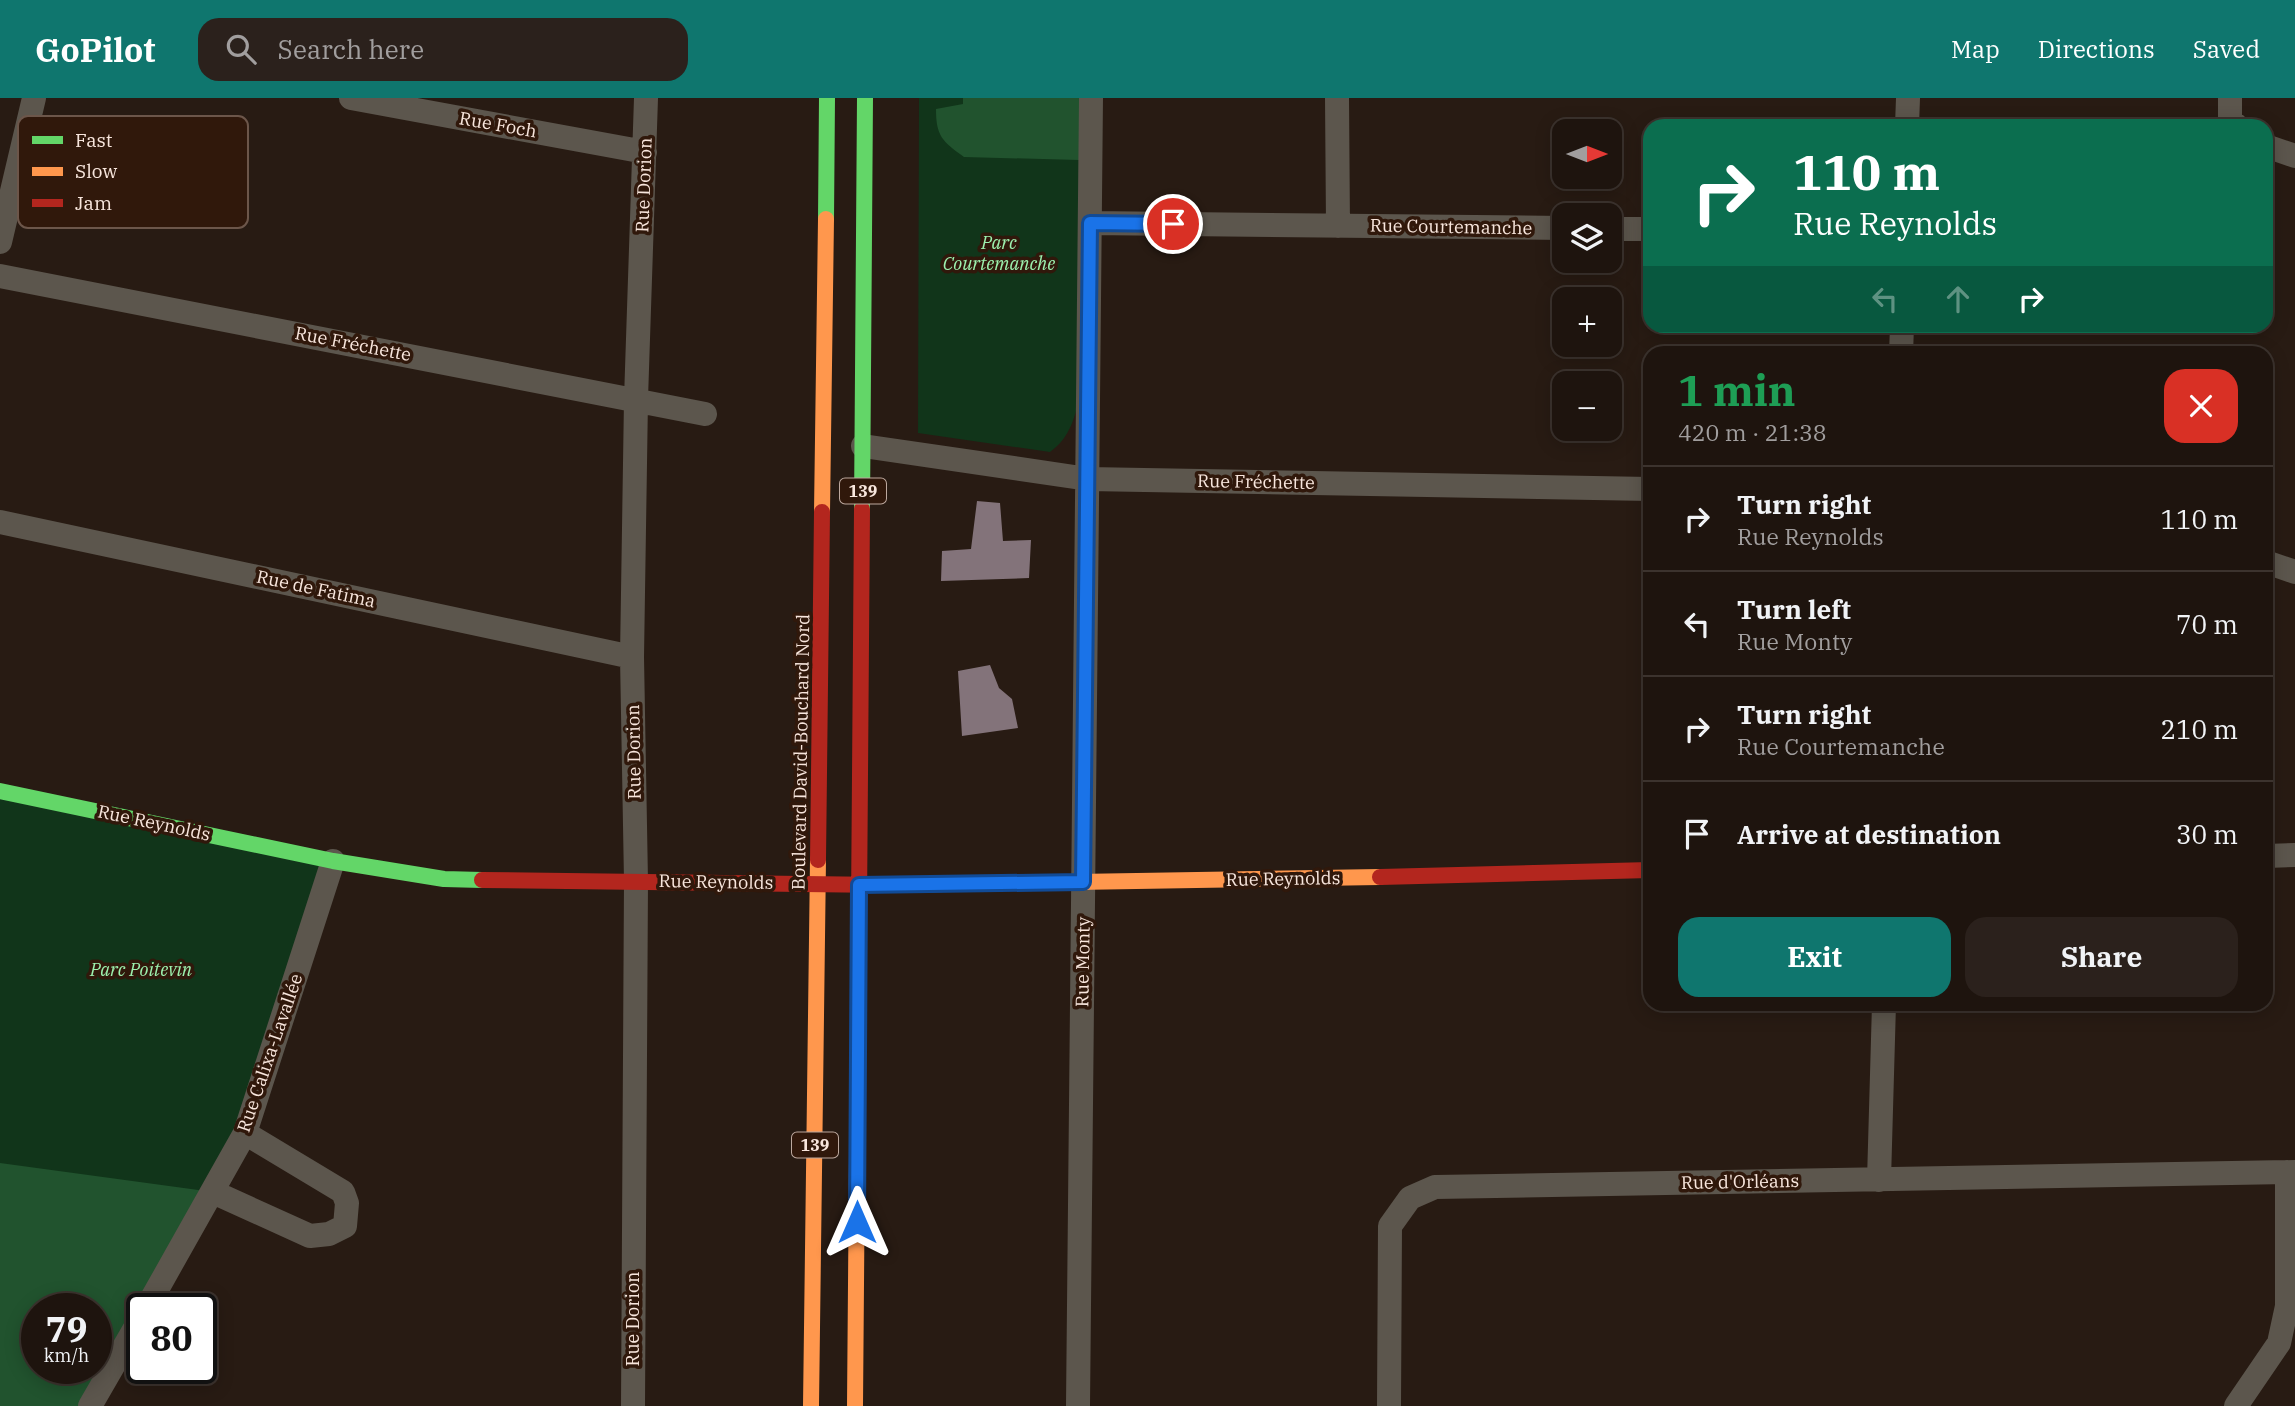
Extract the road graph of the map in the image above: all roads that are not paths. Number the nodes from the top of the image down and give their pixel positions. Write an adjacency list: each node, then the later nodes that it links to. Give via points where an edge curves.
1 (34, 98): 10 (street)
2 (351, 98): 14 (street, Rue Foch)
3 (646, 98): 14 (street, Rue Dorion)
4 (827, 98): 40 (main road, Boulevard David-Bouchard Nord / 139)
5 (865, 98): 26 (main road, 139)
6 (1091, 98): 17 (street, Rue Monty)
7 (1337, 98): 18 (street)
8 (1908, 98): 11 (street)
9 (2230, 98): 12 (street)
10 (30, 116)
11 (1907, 119)
12 (2230, 119)
13 (2273, 148): 15 (street)
14 (645, 152): 24 (street, Rue Dorion)
15 (2295, 156)
16 (18, 166): 22 (street)
17 (1090, 223): 18 (street, Rue Courtemanche); 27 (street, Rue Monty)
18 (1338, 226): 19 (street, Rue Courtemanche)
19 (1552, 228)
20 (1622, 229): 21 (street)
21 (1643, 229)
22 (0, 243)
23 (0, 276): 24 (street, Rue Fréchette)
24 (636, 399): 25 (street, Rue Fréchette); 32 (street, Rue Dorion)
25 (705, 414)
26 (863, 446): 27 (street, Rue Fréchette); 41 (main road, 139)
27 (1087, 479): 28 (street, Rue Fréchette); 39 (street, Rue Monty)
28 (1643, 489)
29 (0, 522): 32 (street, Rue de Fatima)
30 (2273, 564): 31 (street)
31 (2295, 572)
32 (632, 657): 38 (street, Rue Dorion)
33 (0, 791): 36 (main road, Rue Reynolds)
34 (2295, 855): 35 (street)
35 (2273, 856)
36 (333, 861): 38 (main road, Rue Reynolds, via 444,879); 43 (street, Rue Calixa-Lavallée)
37 (1643, 870): 39 (main road, Rue Reynolds)
38 (636, 881): 40 (main road, Rue Reynolds); 50 (street, Rue Dorion)
39 (1083, 882): 41 (main road, Rue Reynolds); 53 (street, Rue Monty)
40 (818, 884): 41 (main road, Rue Reynolds); 51 (main road, Boulevard David-Bouchard Nord / 139)
41 (859, 885): 52 (main road, 139)
42 (1884, 1011): 45 (street)
43 (245, 1133): 46 (street, Rue Calixa-Lavallée); 46 (street, via 343,1192 345,1226 310,1236)
44 (2291, 1172): 45 (street, Rue d'Orléans); 55 (street, Rue d'Orléans, via 2287,1306 2280,1343)
45 (1879, 1180): 54 (street, Rue d'Orléans, via 1434,1187 1409,1198 1390,1227)
46 (213, 1192): 47 (street, Rue Calixa-Lavallée)
47 (155, 1293)
48 (126, 1344): 49 (street)
49 (90, 1406)
50 (632, 1406)
51 (811, 1406)
52 (855, 1406)
53 (1078, 1406)
54 (1389, 1406)
55 (2236, 1406)

